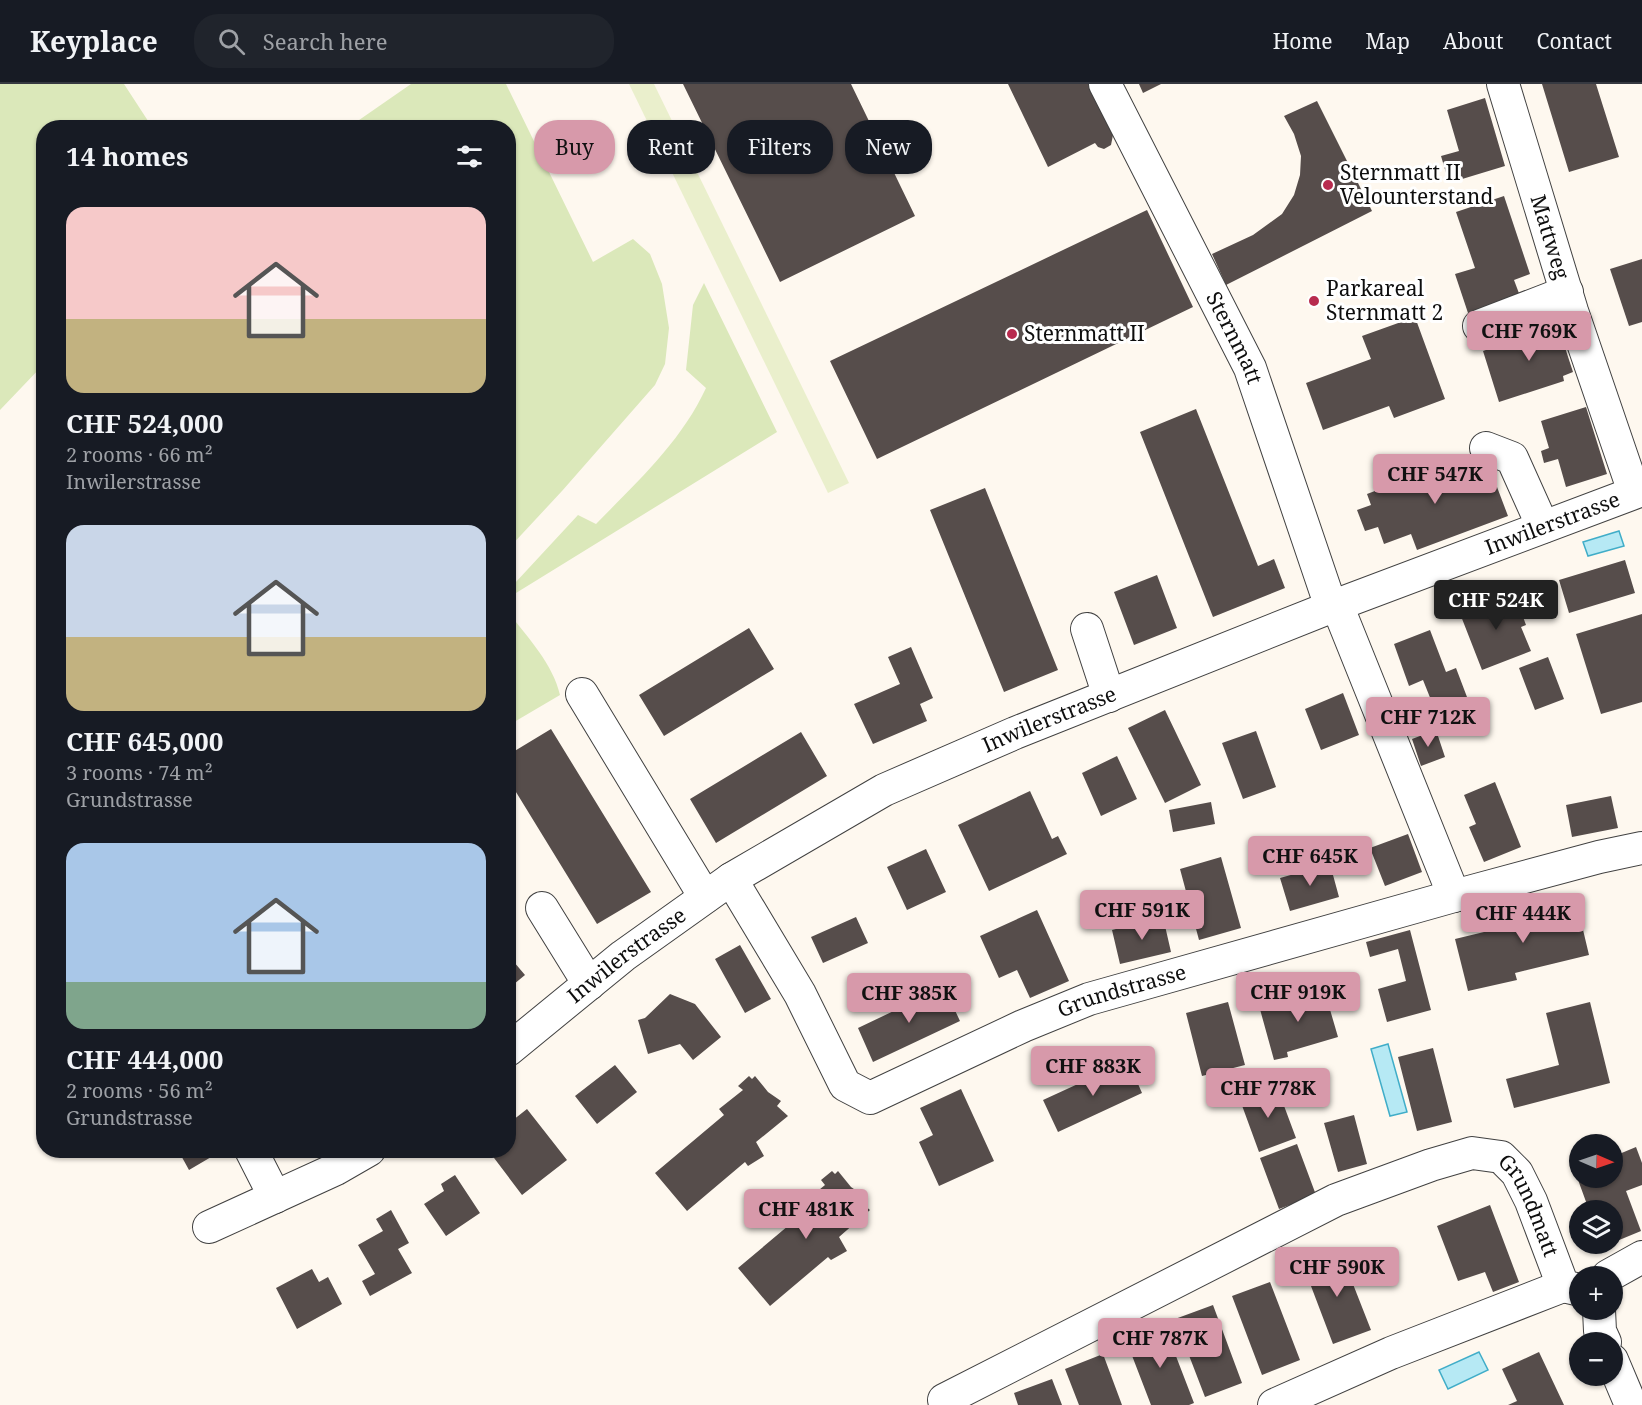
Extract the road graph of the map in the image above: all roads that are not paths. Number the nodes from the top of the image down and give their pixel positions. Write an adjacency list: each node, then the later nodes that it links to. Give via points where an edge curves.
1 (1105, 84): 8 (street, Sternmatt, via 1250,368)
2 (1503, 84): 3 (street, Mattweg)
3 (1567, 292): 4 (street); 6 (street, Mattweg)
4 (1479, 326)
5 (1486, 448): 7 (street, via 1512,458)
6 (1638, 491): 7 (street, Inwilerstrasse)
7 (1543, 527): 8 (street, Inwilerstrasse)
8 (1334, 606): 11 (street, Inwilerstrasse); 14 (street)
9 (1087, 629): 11 (street)
10 (582, 694): 15 (street)
11 (1109, 696): 13 (street, Inwilerstrasse, via 884,790)
12 (1642, 848): 14 (street, Grundstrasse)
13 (731, 879): 14 (street, Grundstrasse, via 800,994 846,1085 870,1098 1089,999); 15 (street, Inwilerstrasse)
14 (1454, 896)
15 (705, 897): 17 (street, Inwilerstrasse)
16 (542, 908): 17 (street)
17 (589, 984): 18 (street, Inwilerstrasse)
18 (516, 1043)
19 (254, 1158): 21 (street)
20 (356, 1158): 21 (street)
21 (275, 1197): 22 (street)
22 (209, 1227)
23 (1642, 1257): 24 (street)
24 (1623, 1268)
25 (1569, 1284): 28 (street, Grundmatt, via 1517,1173 1501,1157 1472,1153 1336,1200)
26 (1569, 1289): 29 (street, Grundmatt, via 1391,1353)
27 (1623, 1385): 30 (street)
28 (944, 1400)
29 (1274, 1405)
30 (1632, 1405)

